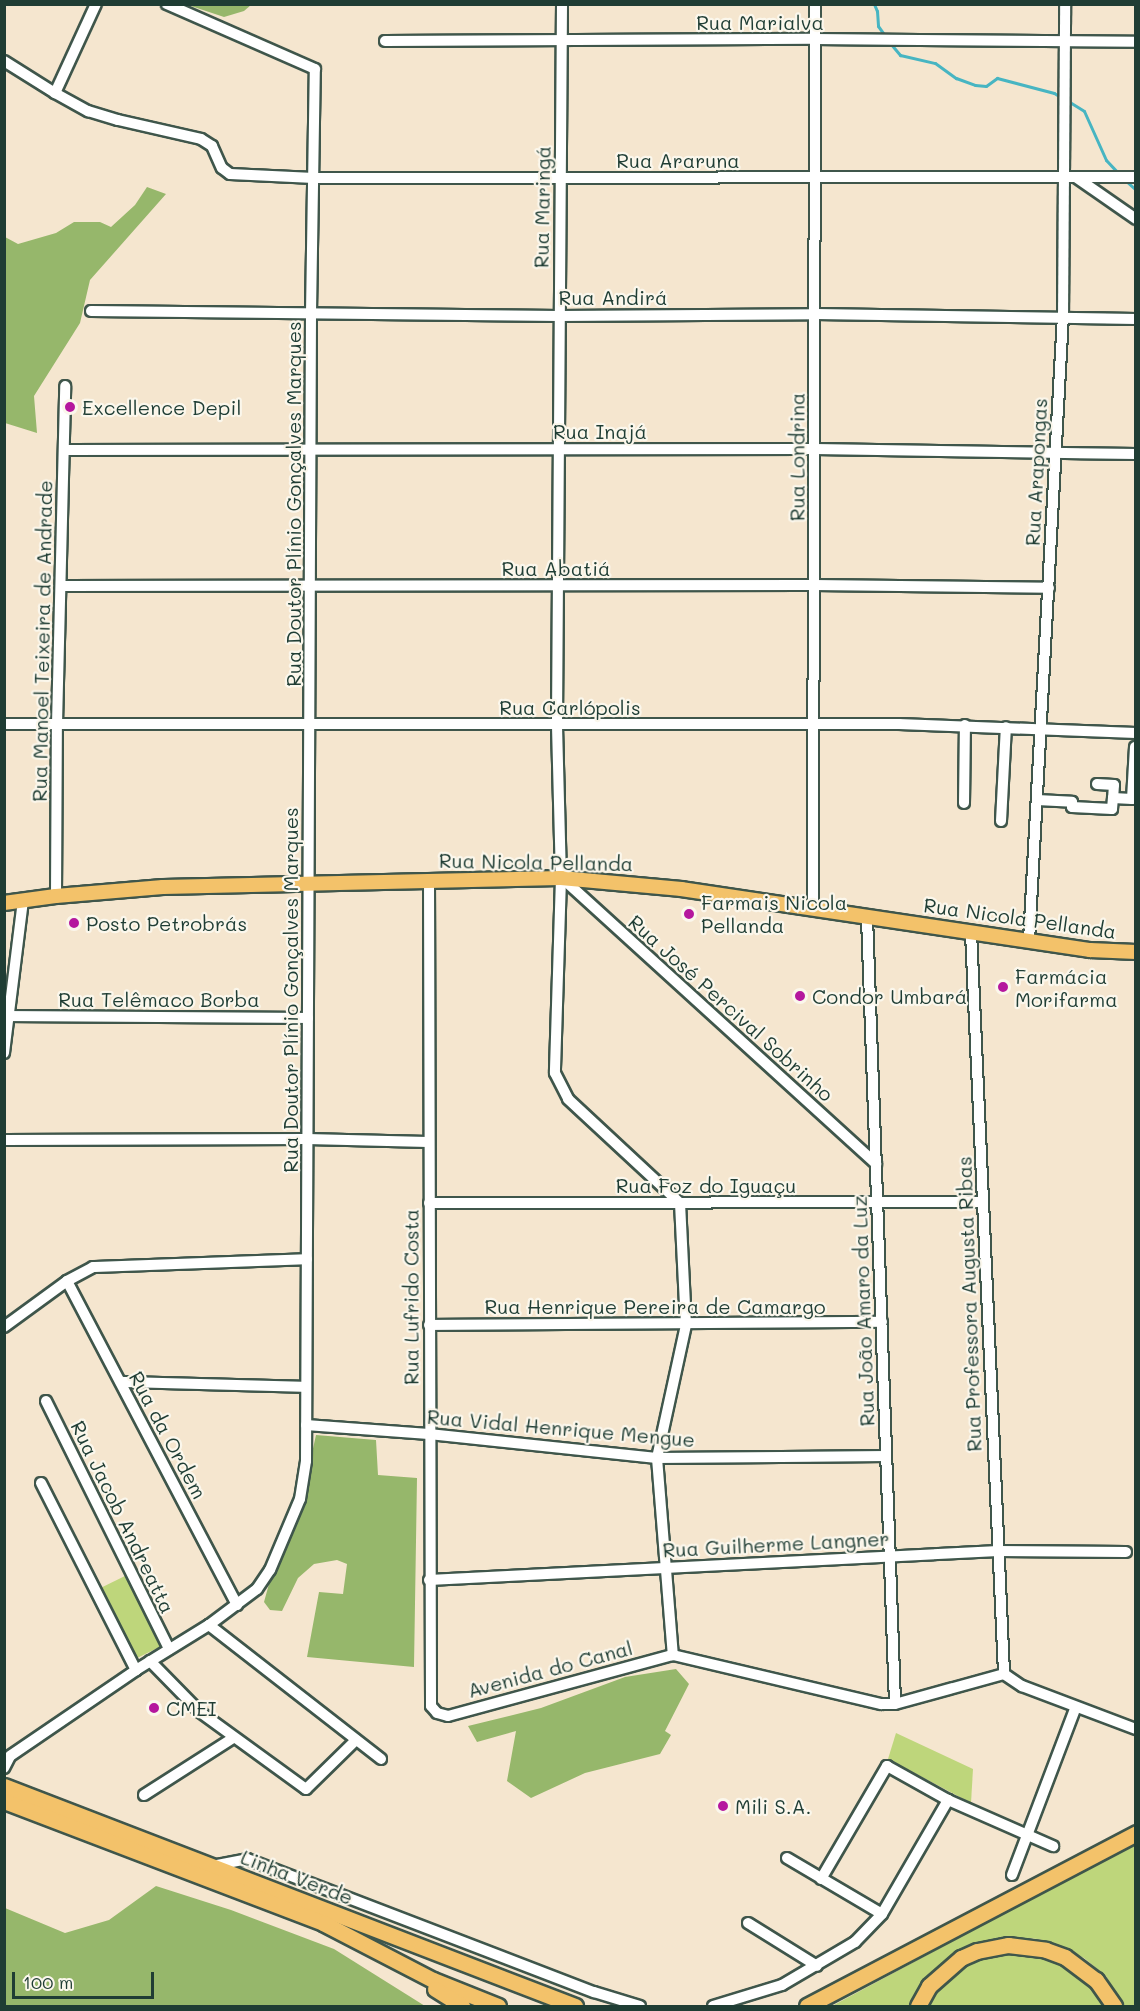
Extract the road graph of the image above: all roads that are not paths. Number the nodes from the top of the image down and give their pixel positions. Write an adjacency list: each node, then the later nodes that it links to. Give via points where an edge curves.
1 (96, 4): 12 (street)
2 (167, 4): 14 (street, Rua Doutor Plínio Gonçalves Marques, via 315,69)
3 (562, 4): 7 (street, Rua Maringá)
4 (815, 4): 6 (street, Rua Londrina)
5 (1065, 4): 9 (street, Rua Arapongas)
6 (814, 39): 7 (street, Rua Marialva); 9 (street, Rua Marialva); 16 (street, Rua Londrina)
7 (562, 40): 8 (street, Rua Marialva); 15 (street, Rua Maringá)
8 (386, 41)
9 (1064, 41): 10 (street, Rua Marialva); 17 (street, Rua Arapongas)
10 (1136, 42)
11 (4, 61): 12 (street)
12 (55, 93): 14 (street, Rua Araruna, via 88,111 201,139 212,146 222,168 230,174)
13 (1133, 177): 17 (street, Rua Araruna)
14 (314, 178): 15 (street, Rua Araruna); 20 (street, Rua Doutor Plínio Gonçalves Marques)
15 (560, 178): 16 (street, Rua Araruna); 22 (street, Rua Maringá)
16 (816, 178): 17 (street, Rua Araruna); 21 (street, Rua Londrina)
17 (1071, 178): 18 (street); 23 (street, Rua Arapongas)
18 (1136, 219)
19 (91, 311): 20 (street, Rua Andirá)
20 (311, 314): 22 (street, Rua Andirá); 26 (street, Rua Doutor Plínio Gonçalves Marques)
21 (816, 314): 22 (street, Rua Andirá); 23 (street, Rua Andirá); 28 (street, Rua Londrina)
22 (559, 316): 27 (street, Rua Maringá)
23 (1063, 316): 24 (street, Rua Andirá); 30 (street, Rua Arapongas)
24 (1136, 319)
25 (65, 386): 29 (street, Rua Manoel Teixeira de Andrade)
26 (312, 449): 27 (street, Rua Inajá); 29 (street, Rua Inajá); 34 (street, Rua Doutor Plínio Gonçalves Marques)
27 (558, 449): 28 (street, Rua Inajá); 35 (street, Rua Maringá)
28 (815, 449): 30 (street, Rua Inajá); 32 (street, Rua Londrina)
29 (64, 450): 33 (street, Rua Manoel Teixeira de Andrade)
30 (1054, 451): 31 (street, Rua Inajá); 36 (street, Rua Arapongas)
31 (1136, 454)
32 (814, 585): 35 (street, Rua Abatiá); 36 (street, Rua Abatiá); 40 (street, Rua Londrina)
33 (62, 586): 34 (street, Rua Abatiá); 38 (street, Rua Manoel Teixeira de Andrade)
34 (311, 586): 35 (street, Rua Abatiá); 39 (street, Rua Doutor Plínio Gonçalves Marques)
35 (558, 586): 41 (street, Rua Maringá)
36 (1049, 588): 44 (street, Rua Arapongas)
37 (4, 724): 38 (street, Rua Carlópolis)
38 (57, 724): 39 (street, Rua Carlópolis); 55 (street, Rua Manoel Teixeira de Andrade)
39 (310, 724): 41 (street, Rua Carlópolis); 54 (street, Rua Doutor Plínio Gonçalves Marques)
40 (813, 724): 41 (street, Rua Carlópolis); 42 (street, Rua Carlópolis); 58 (street, Rua Londrina)
41 (557, 726): 52 (street, Rua Maringá)
42 (965, 726): 43 (street, Rua Carlópolis); 50 (street)
43 (1006, 728): 44 (street, Rua Carlópolis); 51 (street)
44 (1041, 729): 45 (street, Rua Carlópolis); 49 (street, Rua Arapongas)
45 (1136, 733)
46 (1135, 747): 48 (street, via 1132,799)
47 (1097, 784): 48 (street, via 1114,785)
48 (1113, 798): 49 (street, via 1112,809)
49 (1037, 800): 61 (street, Rua Arapongas)
50 (964, 803)
51 (1001, 821)
52 (562, 878): 53 (main road, Rua Nicola Pellanda); 58 (main road, Rua Nicola Pellanda, via 681,889); 69 (street, Rua José Percival Sobrinho); 73 (street, Rua Maringá, via 555,1073 568,1099)
53 (429, 879): 54 (main road, Rua Nicola Pellanda); 68 (street, Rua Lufrido Costa)
54 (309, 882): 55 (main road, Rua Nicola Pellanda, via 163,887); 64 (street, Rua Doutor Plínio Gonçalves Marques)
55 (56, 896): 56 (main road, Rua Nicola Pellanda)
56 (23, 901): 57 (main road, Rua Nicola Pellanda); 63 (street)
57 (4, 903)
58 (813, 909): 59 (main road, Rua Nicola Pellanda)
59 (867, 917): 60 (main road, Rua Nicola Pellanda); 69 (street, Rua João Amaro da Luz)
60 (971, 932): 61 (main road, Rua Nicola Pellanda); 71 (street, Rua Professora Augusta Ribas)
61 (1029, 941): 62 (main road, Rua Nicola Pellanda, via 1090,950)
62 (1136, 951)
63 (9, 1016): 64 (street, Rua Telêmaco Borba); 65 (street)
64 (308, 1018): 66 (street, Rua Doutor Plínio Gonçalves Marques)
65 (4, 1053)
66 (307, 1139): 67 (street); 68 (street); 74 (street, Rua Doutor Plínio Gonçalves Marques)
67 (4, 1140)
68 (429, 1142): 72 (street, Rua Lufrido Costa)
69 (876, 1164): 70 (street, Rua João Amaro da Luz)
70 (878, 1202): 71 (street, Rua Foz do Iguaçu); 73 (street, Rua Foz do Iguaçu); 76 (street, Rua João Amaro da Luz)
71 (983, 1202): 88 (street, Rua Professora Augusta Ribas)
72 (429, 1203): 73 (street, Rua Foz do Iguaçu); 77 (street, Rua Lufrido Costa)
73 (680, 1203): 78 (street)
74 (307, 1259): 75 (street, via 93,1267); 81 (street, Rua Doutor Plínio Gonçalves Marques)
75 (67, 1281): 79 (street); 80 (street, Rua da Ordem)
76 (882, 1322): 78 (street, Rua Henrique Pereira de Camargo); 85 (street, Rua João Amaro da Luz)
77 (429, 1325): 78 (street, Rua Henrique Pereira de Camargo); 84 (street, Rua Lufrido Costa)
78 (686, 1325): 86 (street)
79 (4, 1327)
80 (121, 1382): 81 (street); 93 (street, Rua da Ordem)
81 (306, 1387): 83 (street, Rua Doutor Plínio Gonçalves Marques)
82 (46, 1401): 95 (street, Rua Jacob Andreatta)
83 (306, 1425): 84 (street, Rua Vidal Henrique Mengue); 93 (street, Rua Doutor Plínio Gonçalves Marques, via 306,1461 296,1508 270,1570 257,1589)
84 (429, 1434): 86 (street, Rua Vidal Henrique Mengue); 92 (street, Rua Lufrido Costa)
85 (886, 1456): 86 (street, Rua Vidal Henrique Mengue); 90 (street, Rua João Amaro da Luz)
86 (657, 1458): 91 (street)
87 (41, 1483): 98 (street)
88 (998, 1551): 89 (street, Rua Guilherme Langner); 90 (street, Rua Guilherme Langner); 99 (street, Rua Professora Augusta Ribas)
89 (1126, 1552)
90 (891, 1556): 91 (street, Rua Guilherme Langner); 100 (street, Rua João Amaro da Luz)
91 (666, 1567): 92 (street, Rua Guilherme Langner); 96 (street)
92 (429, 1580): 102 (street, Rua Lufrido Costa, via 431,1706)
93 (237, 1605): 94 (street, Rua Doutor Plínio Gonçalves Marques)
94 (209, 1625): 95 (street, Rua Doutor Plínio Gonçalves Marques); 105 (street)
95 (169, 1649): 97 (street, Rua Doutor Plínio Gonçalves Marques)
96 (672, 1655): 100 (street); 102 (street, Avenida do Canal, via 448,1716)
97 (150, 1661): 98 (street, Rua Doutor Plínio Gonçalves Marques); 104 (street, via 200,1712)
98 (136, 1670): 106 (street, Rua Doutor Plínio Gonçalves Marques)
99 (1004, 1674): 100 (street); 101 (street, via 1022,1686)
100 (895, 1704)
101 (1075, 1708): 103 (street); 114 (street)
102 (437, 1713)
103 (1136, 1729)
104 (233, 1738): 105 (street, via 306,1789); 110 (street)
105 (356, 1740): 107 (street)
106 (7, 1755): 108 (street, Rua Doutor Plínio Gonçalves Marques)
107 (381, 1759)
108 (4, 1768)
109 (4, 1785): 117 (highway, Linha Verde)
110 (144, 1795)
111 (948, 1800): 114 (street); 119 (street, via 887,1766); 120 (street)
112 (4, 1801): 122 (highway, Linha Verde, via 323,1923)
113 (1136, 1833): 129 (highway)
114 (1027, 1834): 115 (street); 118 (street)
115 (1053, 1846)
116 (788, 1858): 119 (street)
117 (210, 1866): 124 (highway, Linha Verde); 127 (street, via 247,1859)
118 (1012, 1875)
119 (821, 1879): 120 (street)
120 (882, 1914): 123 (street, via 855,1942)
121 (748, 1923): 123 (street)
122 (393, 1961): 125 (highway); 126 (highway, Linha Verde)
123 (817, 1966): 128 (street, via 782,1985)
124 (575, 2006)
125 (462, 2007)
126 (498, 2007)
127 (640, 2007)
128 (713, 2007)
129 (807, 2007)
130 (918, 2007): 131 (highway, via 929,1986 961,1958 1008,1945 1065,1957 1096,1980)
131 (1114, 2007)

